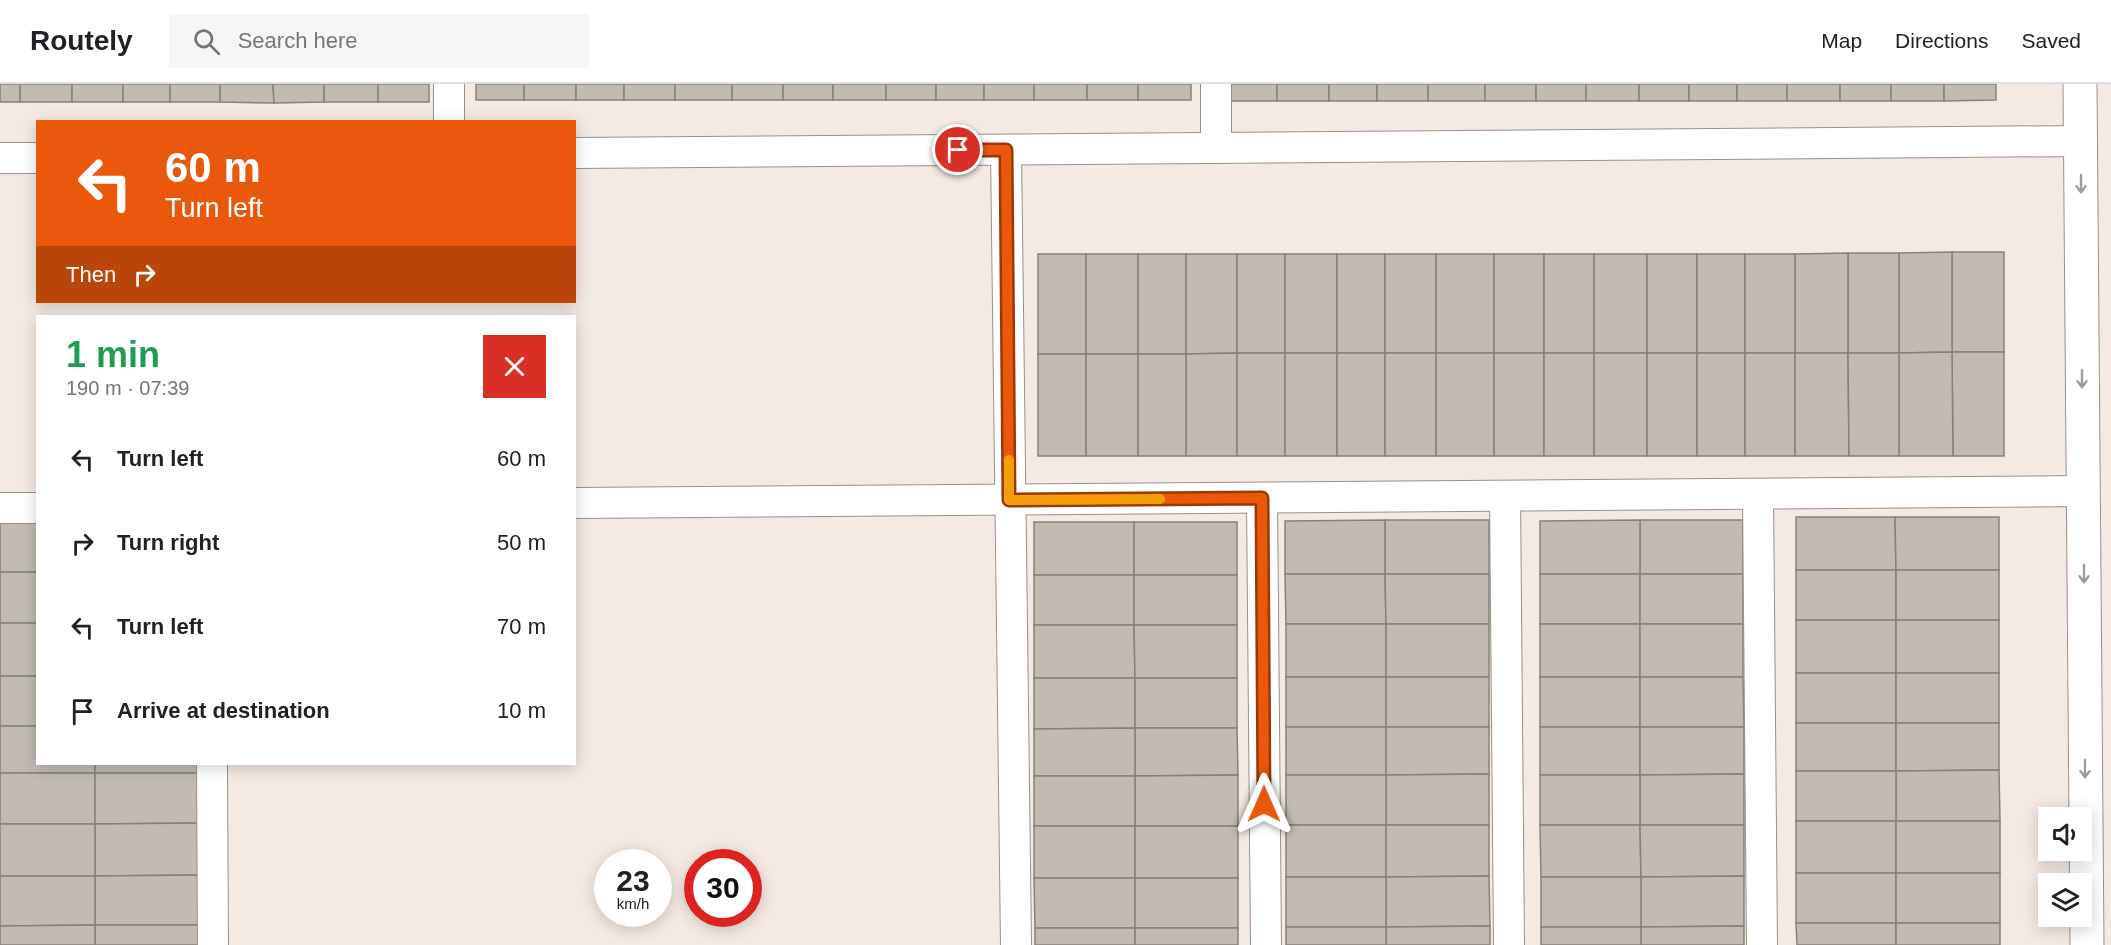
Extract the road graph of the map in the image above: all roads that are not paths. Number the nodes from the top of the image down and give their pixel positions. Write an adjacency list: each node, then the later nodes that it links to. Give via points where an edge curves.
1 (449, 84): 4 (street)
2 (1216, 84): 6 (street)
3 (2080, 84): 5 (street)
4 (449, 120)
5 (2080, 141): 6 (street); 11 (street, one-way to 11)
6 (1216, 148): 7 (street)
7 (1006, 150): 8 (street); 15 (street)
8 (576, 153)
9 (0, 158): 10 (street)
10 (36, 158)
11 (2083, 491): 12 (street); 25 (street, one-way to 25)
12 (1758, 494): 13 (street); 24 (street)
13 (1505, 496): 14 (street); 23 (street)
14 (1262, 498): 15 (street); 22 (street)
15 (1009, 500): 16 (street); 21 (street)
16 (576, 504)
17 (0, 508): 18 (street)
18 (36, 508)
19 (212, 765): 20 (street)
20 (213, 945)
21 (1016, 945)
22 (1266, 945)
23 (1509, 945)
24 (1762, 945)
25 (2087, 945)

